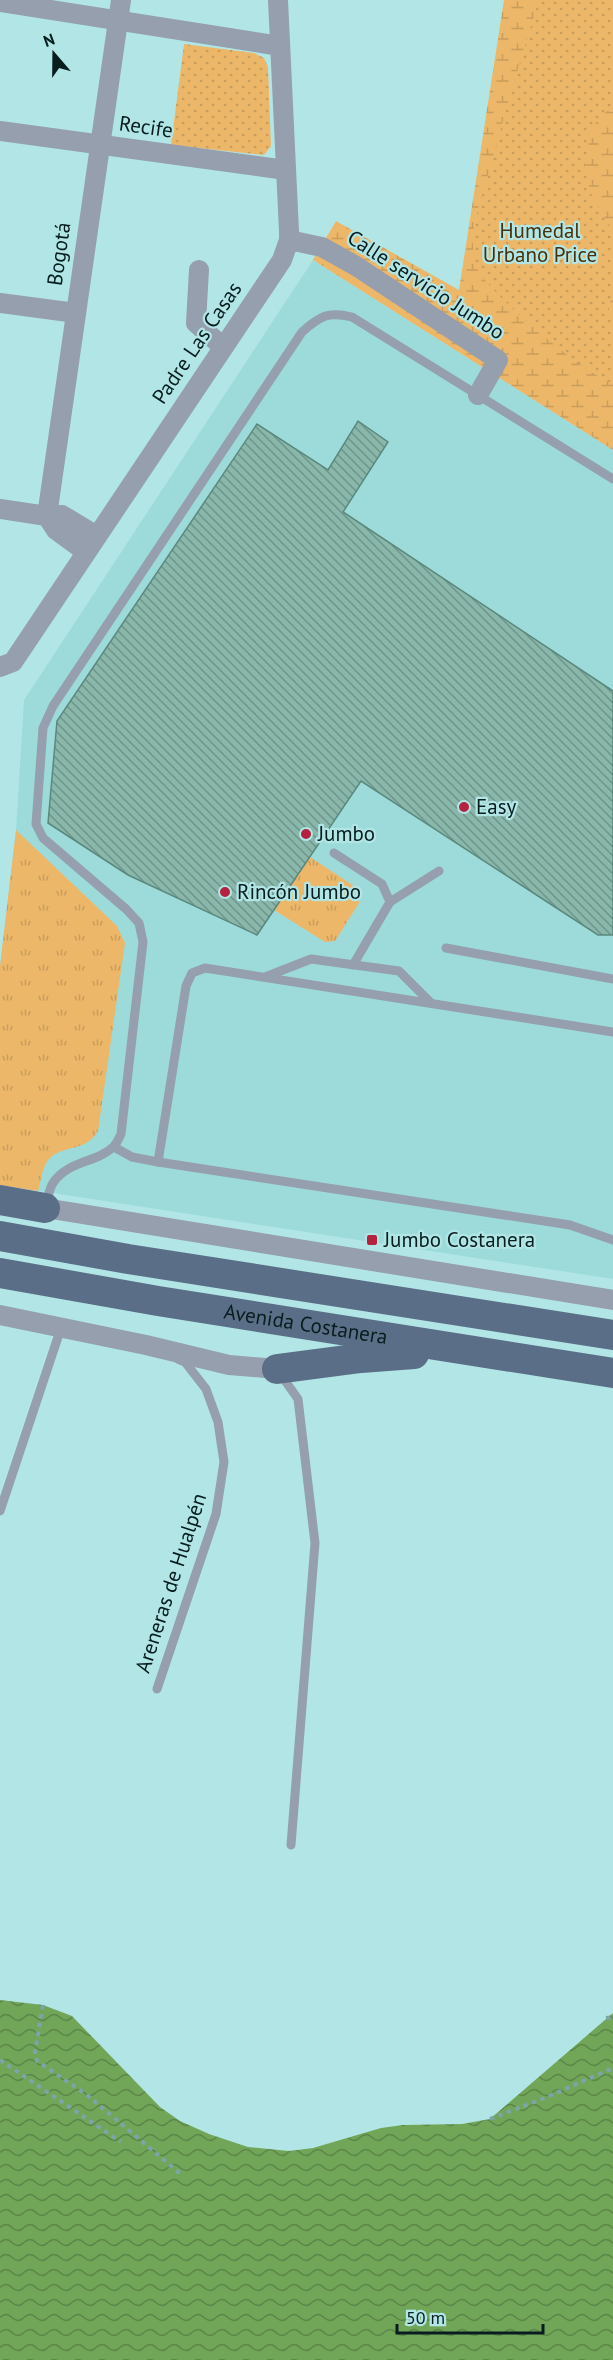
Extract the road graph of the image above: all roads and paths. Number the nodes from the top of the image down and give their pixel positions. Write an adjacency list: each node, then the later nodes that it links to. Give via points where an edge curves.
1 (121, 0): 4 (street, Bogotá)
2 (278, 0): 5 (street, Padre Las Casas)
3 (2, 1): 4 (street)
4 (117, 20): 5 (street); 7 (street, Bogotá)
5 (280, 46): 8 (street, Padre Las Casas)
6 (0, 131): 7 (street, Recife)
7 (99, 145): 8 (street, Recife); 12 (street, Bogotá)
8 (286, 170): 9 (street, Padre Las Casas)
9 (289, 240): 13 (street, Padre Las Casas, via 282,260); 14 (street, Calle servicio Jumbo, via 322,247 356,266 498,360)
10 (199, 270): 13 (street, via 196,323)
11 (0, 303): 12 (street)
12 (75, 312): 17 (street, Bogotá)
13 (223, 347): 18 (street, Padre Las Casas)
14 (478, 395): 15 (lane); 29 (lane, via 352,316 334,313 316,319 302,332 53,706 43,729 36,824 43,838 139,923 143,942 121,1134)
15 (613, 479)
16 (0, 509): 17 (street)
17 (47, 516): 18 (street, via 56,530)
18 (91, 544): 19 (street, Padre Las Casas, via 13,662)
19 (2, 667)
20 (334, 853): 22 (lane, via 382,884)
21 (439, 870): 22 (lane)
22 (390, 902): 24 (lane)
23 (446, 948): 26 (lane)
24 (353, 965): 25 (lane, via 311,959); 27 (lane, via 399,971)
25 (264, 977): 27 (lane); 30 (lane, via 206,968 192,973 186,986)
26 (613, 979)
27 (431, 1003): 28 (lane)
28 (613, 1032)
29 (114, 1147): 30 (lane, via 132,1157); 32 (lane, via 61,1173 52,1184)
30 (158, 1162): 34 (lane, via 570,1225)
31 (0, 1200): 32 (main road)
32 (45, 1208): 36 (street)
33 (0, 1236): 39 (main road, Avenida Costanera)
34 (613, 1240)
35 (0, 1273): 41 (main road, Avenida Costanera)
36 (613, 1300)
37 (0, 1315): 38 (street)
38 (61, 1328): 40 (street); 44 (lane)
39 (613, 1335)
40 (146, 1345): 42 (street, via 229,1365); 45 (lane, Areneras de Hualpén, via 184,1362 206,1389 218,1422 224,1462 216,1514)
41 (477, 1353): 42 (main road, via 395,1355); 43 (main road, Avenida Costanera)
42 (277, 1370): 46 (lane, via 298,1399 315,1543)
43 (613, 1373)
44 (0, 1511)
45 (157, 1689)
46 (291, 1845)
47 (43, 2005): 54 (path, via 37,2061 87,2096)
48 (613, 2017): 49 (path)
49 (606, 2018)
50 (0, 2060): 53 (path)
51 (613, 2068): 52 (path)
52 (490, 2119)
53 (121, 2142)
54 (183, 2176)

